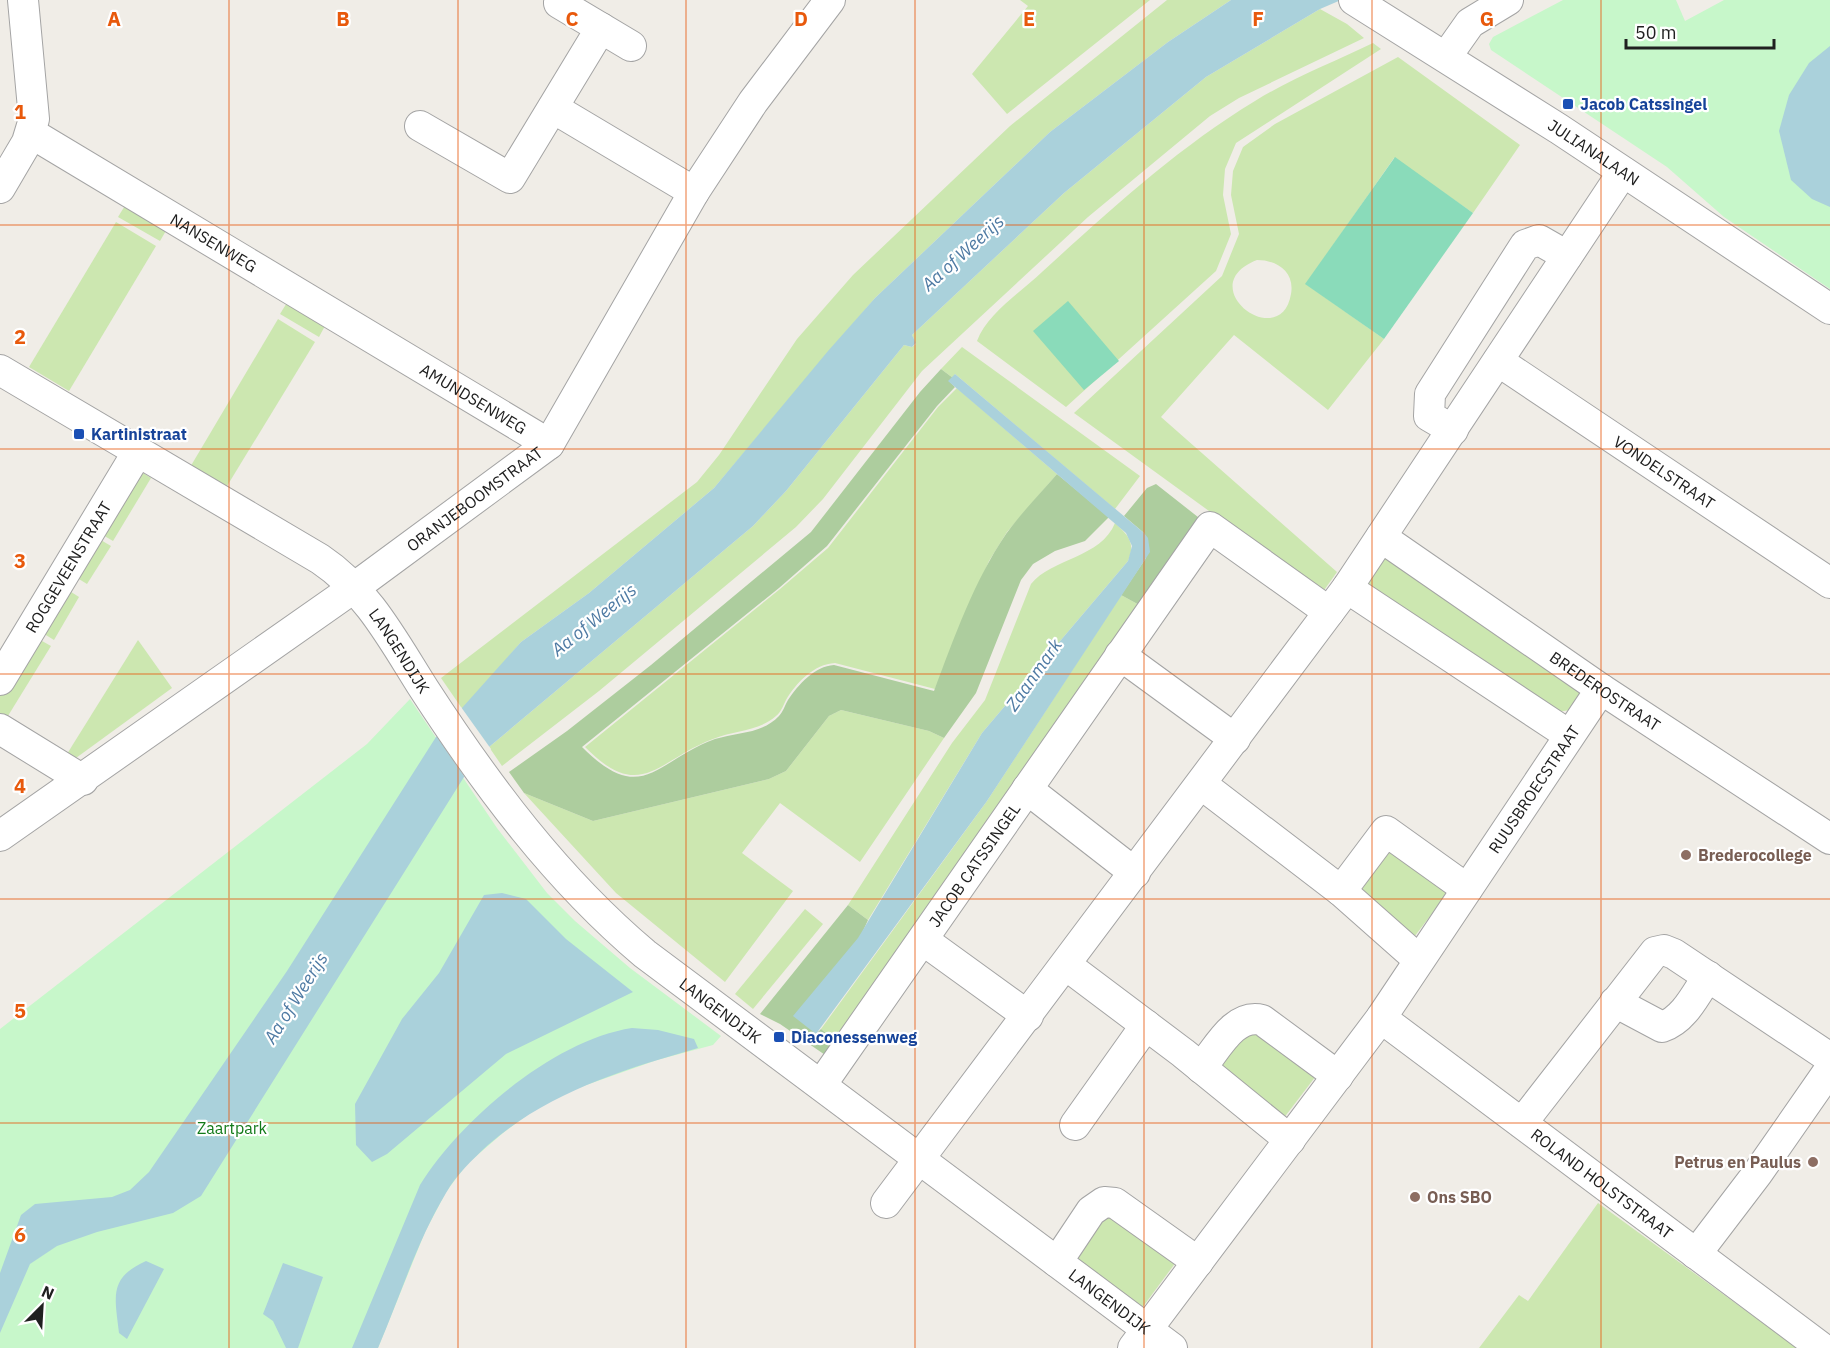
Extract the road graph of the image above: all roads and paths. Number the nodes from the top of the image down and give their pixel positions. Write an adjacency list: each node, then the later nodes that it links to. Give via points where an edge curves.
1 (23, 0): 11 (street, via 33,106)
2 (830, 0): 14 (street, ORANJEBOOMSTRAAT, via 753,102)
3 (1354, 0): 8 (street, JULIANALAAN)
4 (1508, 0): 8 (street, via 1470,23)
5 (559, 3): 6 (street)
6 (601, 28): 7 (street); 9 (street)
7 (631, 46)
8 (1446, 57): 12 (street, JULIANALAAN)
9 (552, 108): 10 (street, via 510,178); 14 (street)
10 (420, 126)
11 (31, 134): 13 (street); 17 (street, NANSENWEG)
12 (1623, 172): 15 (street); 16 (street, JULIANALAAN)
13 (0, 188)
14 (694, 192): 21 (street, ORANJEBOOMSTRAAT)
15 (1568, 256): 18 (street); 20 (street, via 1539,240 1526,245 1430,394 1429,416)
16 (1830, 309)
17 (396, 353): 21 (street, AMUNDSENWEG)
18 (1498, 361): 20 (street); 24 (street, VONDELSTRAAT)
19 (0, 370): 22 (street)
20 (1453, 430): 23 (street)
21 (549, 444): 25 (street, ORANJEBOOMSTRAAT)
22 (137, 453): 25 (street, via 320,559); 29 (street, ROGGEVEENSTRAAT)
23 (1381, 537): 26 (street); 30 (street, BREDEROSTRAAT)
24 (1830, 583)
25 (355, 588): 34 (street, ORANJEBOOMSTRAAT); 54 (street, LANGENDIJK, via 536,846 586,902 615,929)
26 (1347, 588): 27 (street); 32 (street)
27 (1329, 612): 28 (street, JACOB CATSSINGEL, via 1210,527); 33 (street)
28 (1120, 655): 33 (street); 36 (street, JACOB CATSSINGEL)
29 (0, 680)
30 (1601, 689): 32 (street, RUUSBROECSTRAAT); 38 (street, BREDEROSTRAAT)
31 (0, 729): 34 (street)
32 (1569, 735): 40 (street, RUUSBROECSTRAAT)
33 (1235, 739): 35 (street)
34 (83, 780): 37 (street, ORANJEBOOMSTRAAT)
35 (1201, 784): 39 (street); 41 (street)
36 (1028, 789): 39 (street, JACOB CATSSINGEL); 42 (street, JACOB CATSSINGEL)
37 (0, 836)
38 (1830, 839)
39 (1135, 873): 44 (street)
40 (1467, 889): 41 (street, via 1386,831); 43 (street, RUUSBROECSTRAAT)
41 (1341, 891): 43 (street)
42 (923, 940): 47 (street, JACOB CATSSINGEL); 54 (street, JACOB CATSSINGEL)
43 (1419, 960): 48 (street, RUUSBROECSTRAAT)
44 (1066, 965): 47 (street); 49 (street)
45 (1708, 976): 46 (street, via 1682,1013 1662,1027); 46 (street, via 1674,954 1655,952); 50 (street)
46 (1615, 1002): 55 (street)
47 (1028, 1016): 58 (street)
48 (1381, 1018): 53 (street, RUUSBROECSTRAAT); 55 (street, ROLAND HOLSTSTRAAT)
49 (1146, 1025): 51 (street); 56 (street)
50 (1830, 1058)
51 (1201, 1068): 53 (street, via 1236,1024 1252,1018 1262,1020); 57 (street)
52 (1830, 1069): 60 (street)
53 (1338, 1076): 57 (street, RUUSBROECSTRAAT)
54 (821, 1085): 58 (street, LANGENDIJK)
55 (1522, 1123): 60 (street, ROLAND HOLSTSTRAAT)
56 (1075, 1125)
57 (1290, 1140): 62 (street, RUUSBROECSTRAAT)
58 (920, 1160): 59 (street); 61 (street, LANGENDIJK)
59 (886, 1203)
60 (1696, 1254): 65 (street, ROLAND HOLSTSTRAAT)
61 (1057, 1262): 62 (street, via 1091,1211 1104,1202 1115,1203); 63 (street, LANGENDIJK)
62 (1198, 1262): 63 (street, RUUSBROECSTRAAT)
63 (1140, 1339): 64 (street, LANGENDIJK)
64 (1172, 1348)
65 (1822, 1348)

